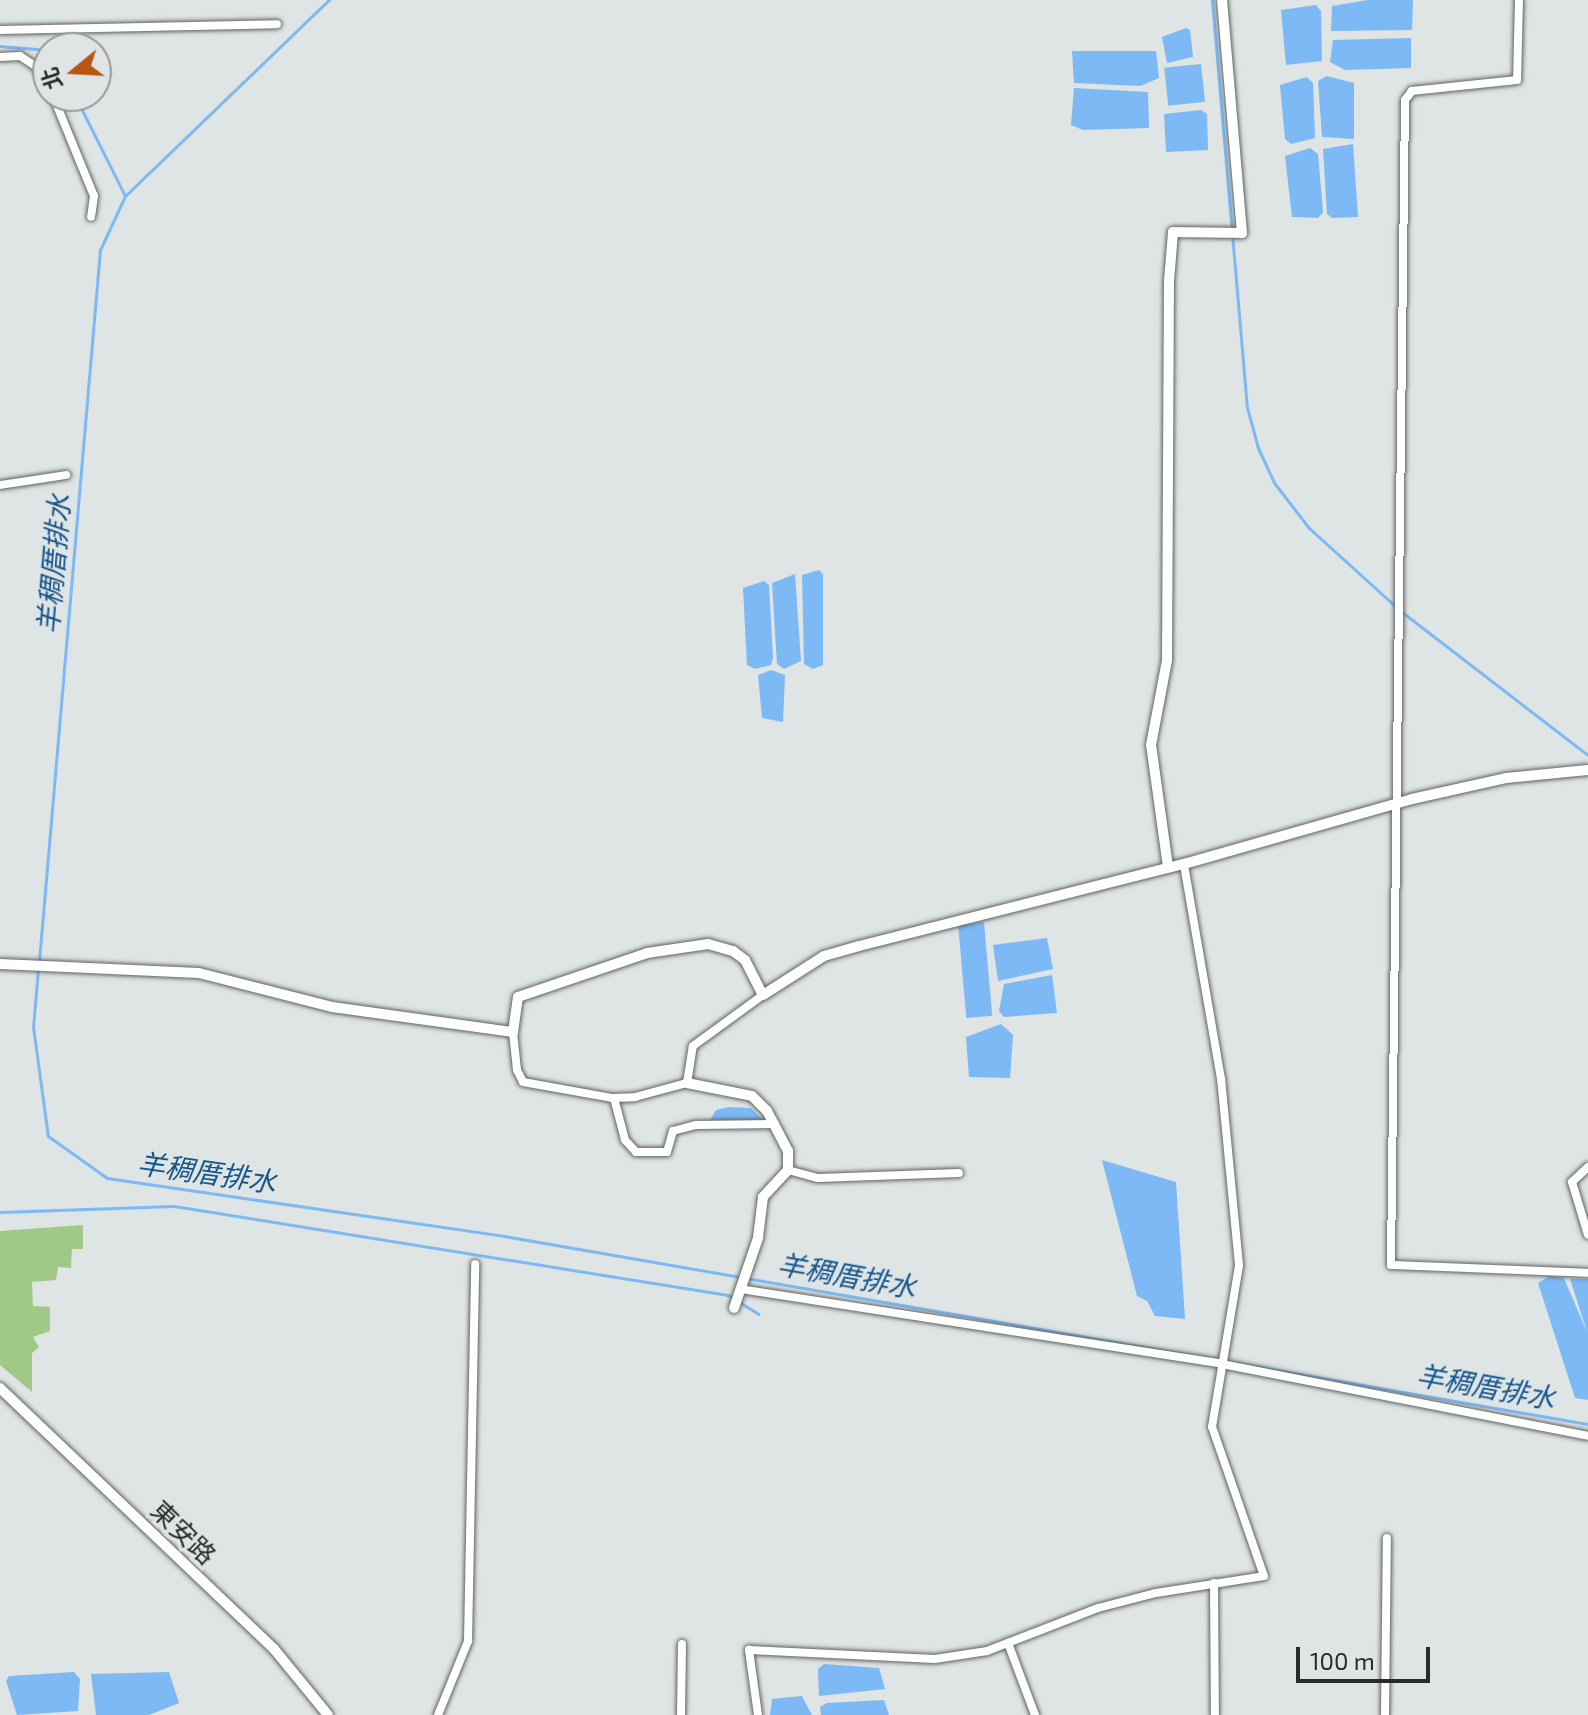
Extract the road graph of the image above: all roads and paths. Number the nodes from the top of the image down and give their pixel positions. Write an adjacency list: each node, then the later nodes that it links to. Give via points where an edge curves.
1 (1222, 0): 14 (street, via 1242,233 1173,232 1167,660 1151,745)
2 (1519, 0): 12 (street, via 1517,80 1406,93)
3 (277, 24): 4 (street)
4 (0, 30)
5 (0, 57): 6 (street, via 27,60)
6 (32, 66)
7 (60, 112): 8 (street, via 94,196)
8 (91, 217)
9 (66, 475): 10 (street)
10 (0, 485)
11 (1588, 770): 12 (street, via 1506,778)
12 (1396, 803): 13 (street); 26 (street, via 1391,1265)
13 (1184, 864): 14 (street); 29 (street, via 1231,1150 1239,1265)
14 (1168, 867): 16 (street, via 824,956)
15 (0, 964): 17 (street, via 199,973 332,1007)
16 (763, 995): 17 (street, via 745,960 708,944 647,953 518,997); 18 (street, via 693,1046)
17 (513, 1032): 19 (street, via 523,1082)
18 (687, 1083): 19 (street); 20 (street, via 752,1096)
19 (614, 1098): 20 (street, via 625,1140 636,1152 667,1152 673,1131 696,1125)
20 (775, 1124): 22 (street, via 788,1151)
21 (1588, 1167): 24 (street, via 1572,1182)
22 (788, 1170): 23 (street, via 818,1178); 27 (street, via 763,1197 758,1238)
23 (959, 1173)
24 (1588, 1235)
25 (475, 1264): 37 (street, via 468,1641)
26 (1588, 1273)
27 (740, 1289): 28 (street); 29 (street)
28 (734, 1308)
29 (1222, 1363): 31 (street); 33 (street, via 1212,1427 1264,1576)
30 (0, 1388): 36 (street, 東安路, via 274,1649)
31 (1588, 1436)
32 (1387, 1538): 42 (street)
33 (1214, 1583): 34 (street, via 1098,1608); 41 (street)
34 (1008, 1643): 39 (street, via 935,1659 749,1650); 40 (street)
35 (682, 1644): 38 (street)
36 (328, 1715)
37 (438, 1715)
38 (681, 1715)
39 (758, 1715)
40 (1035, 1715)
41 (1215, 1715)
42 (1385, 1715)

